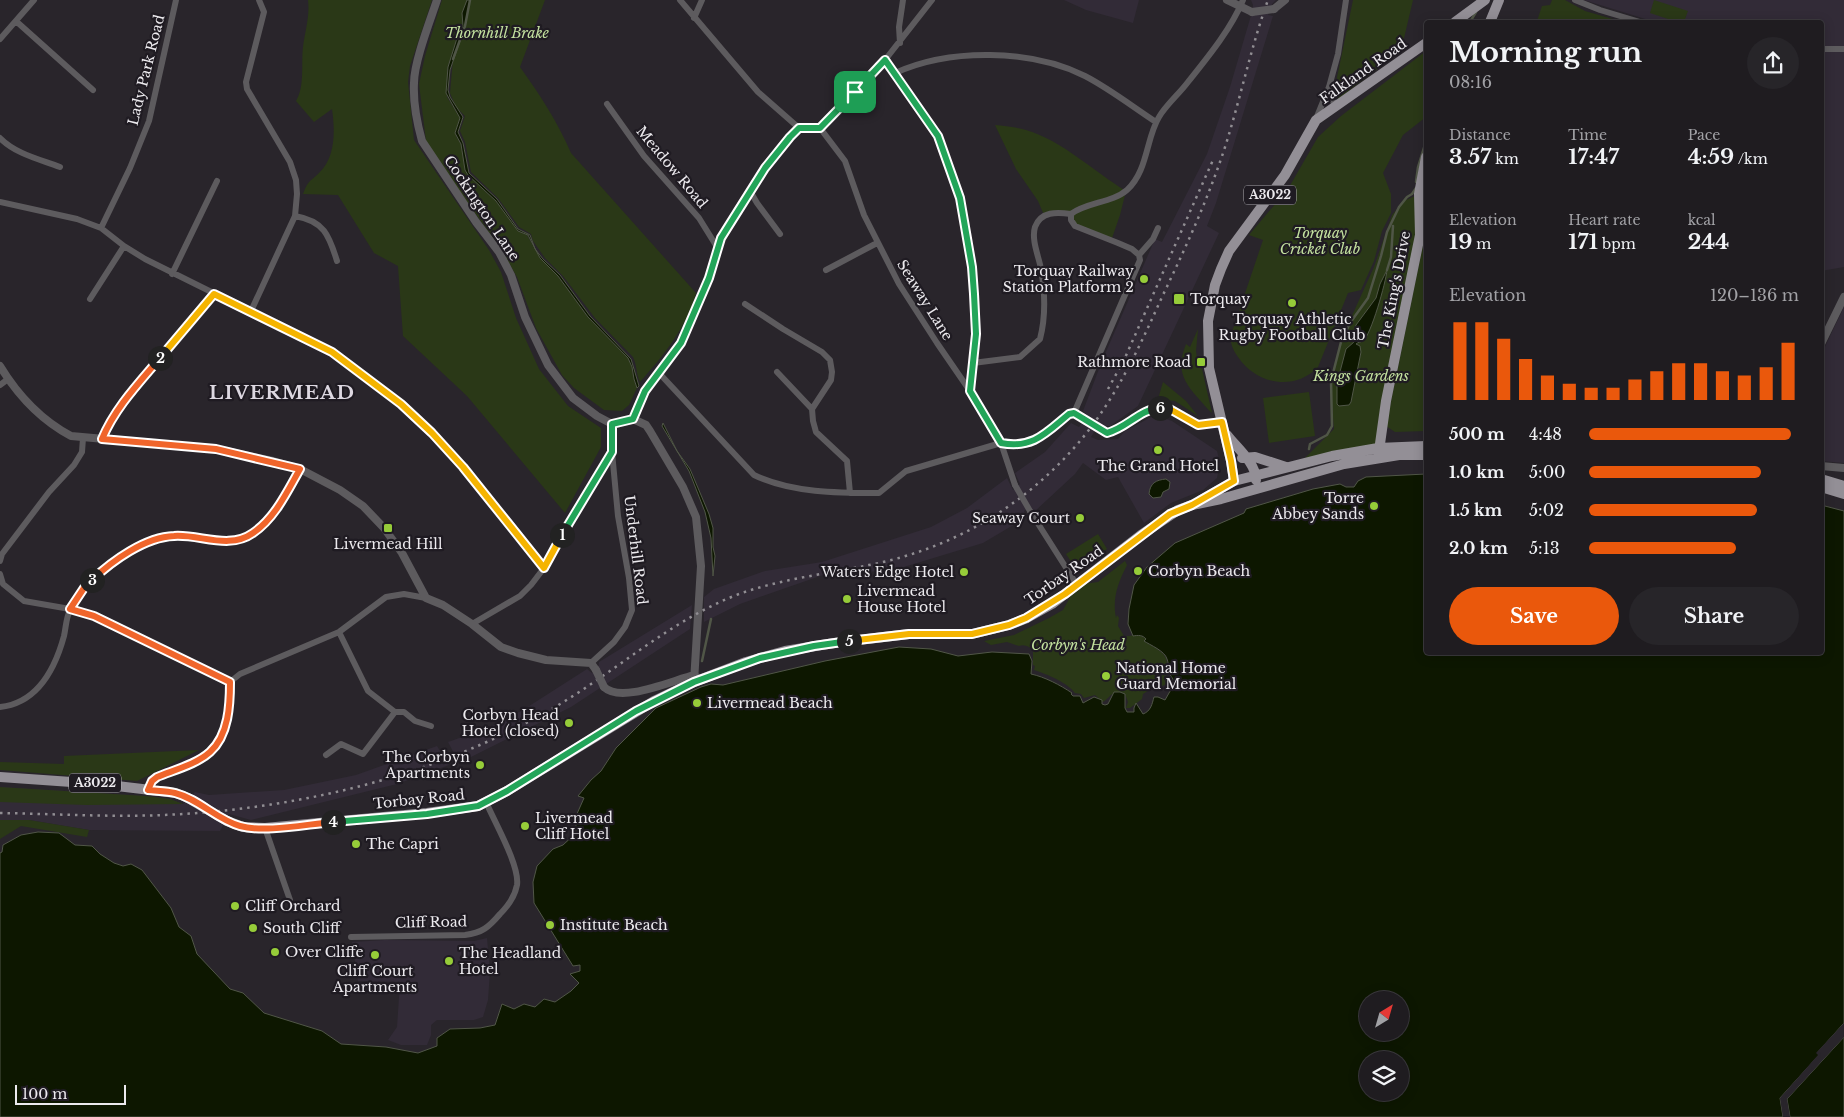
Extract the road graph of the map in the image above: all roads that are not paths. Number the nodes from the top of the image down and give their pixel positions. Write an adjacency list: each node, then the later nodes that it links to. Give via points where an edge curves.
1 (34, 0): 20 (street)
2 (176, 0): 44 (street, Lady Park Road, via 149,121)
3 (258, 0): 43 (street, via 264,12 247,89 290,162 296,180)
4 (437, 0): 73 (street, Cockington Lane, via 414,82 422,141 499,252 511,276 524,317 548,365 573,398)
5 (680, 0): 16 (street)
6 (702, 0): 16 (street)
7 (903, 0): 22 (street)
8 (932, 0): 22 (street)
9 (1226, 0): 15 (street)
10 (1285, 0): 15 (street, bridge, via 1274,10 1252,12)
11 (1346, 0): 28 (street, via 1338,54)
12 (1485, 0): 17 (main road)
13 (1499, 0): 18 (main road)
14 (1575, 0): 19 (street)
15 (1242, 3): 33 (street, via 1217,44)
16 (694, 18): 34 (street, via 758,92)
17 (1458, 20)
18 (1491, 20)
19 (1633, 20)
20 (16, 22): 21 (street); 29 (street)
21 (0, 39)
22 (900, 43): 26 (street)
23 (1424, 44): 31 (main road, Falkland Road / A3022)
24 (1824, 49): 25 (street)
25 (1844, 49)
26 (885, 60): 27 (street); 35 (street)
27 (896, 73): 33 (street, via 908,67 971,55 1028,58 1083,75); 60 (street, via 938,136 960,198 972,267 976,327)
28 (1329, 87): 31 (street, via 1330,98); 32 (street)
29 (93, 90)
30 (607, 104): 49 (street, Meadow Road, via 644,156 699,218)
31 (1337, 106): 32 (main road, Falkland Road / A3022)
32 (1316, 120): 72 (main road, A3022, via 1285,175 1229,251 1215,285 1207,344 1209,368)
33 (1156, 122): 42 (street, via 1143,166 1131,186)
34 (799, 128): 35 (street); 40 (street, via 781,147)
35 (820, 128): 47 (street, Seaway Lane, via 845,162)
36 (0, 138): 37 (street, via 27,155)
37 (60, 167)
38 (1424, 168): 79 (main road, The King's Drive, via 1419,194 1420,236)
39 (217, 181): 53 (street)
40 (750, 191): 46 (street); 49 (street)
41 (0, 202): 44 (street, via 77,219)
42 (1071, 214): 50 (street, via 1076,226 1132,249); 60 (street, via 1044,215 1035,228 1045,297 1040,338 1020,357)
43 (295, 216): 51 (street, via 320,225 330,238); 58 (street)
44 (101, 228): 48 (street)
45 (1158, 228): 50 (street)
46 (780, 234)
47 (877, 243): 52 (street); 68 (street, Seaway Lane, via 899,284)
48 (124, 246): 53 (street); 56 (street)
49 (717, 247): 63 (street, via 693,318 681,343)
50 (1139, 255): 70 (street, via 1140,260)
51 (337, 261)
52 (826, 270)
53 (172, 274): 54 (street)
54 (214, 294): 58 (street); 75 (street, via 135,388 110,421)
55 (1844, 297): 59 (street)
56 (90, 299)
57 (745, 304): 69 (street, via 830,360 831,380)
58 (251, 311): 97 (street, via 332,352 401,404 463,467)
59 (1824, 338)
60 (973, 363): 68 (street)
61 (0, 366): 64 (street)
62 (778, 372): 67 (street)
63 (659, 373): 71 (street, via 645,391); 93 (street, via 754,475 772,484)
64 (8, 379): 66 (street); 74 (street, via 39,414 60,430)
65 (797, 380): 67 (street)
66 (0, 385)
67 (790, 385): 69 (street)
68 (970, 391): 76 (street, Seaway Lane)
69 (812, 409): 93 (street, via 816,432 847,461)
70 (1074, 413): 72 (street, bridge, via 1107,433 1158,407 1168,408 1198,425); 76 (street, via 1033,441 1011,445)
71 (633, 419): 73 (street); 105 (street, via 646,425 650,431 683,487 696,517 701,566)
72 (1222, 423): 81 (main road, A3022, via 1238,449); 82 (main road, A3022)
73 (612, 424): 78 (street, Underhill Road)
74 (83, 438): 75 (street); 96 (street, via 82,452 74,466 48,492)
75 (102, 439): 86 (street, via 216,449)
76 (1001, 443): 93 (street, via 906,471 879,493); 99 (street, Seaway Lane, bridge, via 1015,485)
77 (1424, 446): 79 (main road, Torbay Road)
78 (612, 452): 97 (street); 104 (street, Underhill Road, via 632,610 625,627)
79 (1378, 453): 80 (main road, Torbay Road); 84 (main road, Torbay Road / A3022, via 1332,456); 91 (main road, Torbay Road / A3022)
80 (1424, 455)
81 (1247, 457): 82 (main road); 84 (main road); 87 (main road, A3022)
82 (1231, 461): 89 (main road, A3022)
83 (1824, 466): 85 (street)
84 (1287, 468): 87 (main road, Torbay Road / A3022)
85 (1844, 468)
86 (300, 469): 100 (street, via 364,506 402,553); 101 (street, via 274,512 252,534 222,542 174,536 158,539 109,564 84,588)
87 (1256, 475): 89 (main road, Torbay Road / A3022); 91 (main road, A3022)
88 (1824, 480): 90 (main road)
89 (1234, 481): 91 (main road); 95 (main road, Torbay Road / A3022)
90 (1844, 486)
91 (1256, 488): 95 (main road, Torbay Road / A3022)
92 (1824, 488): 94 (main road)
93 (850, 493)
94 (1844, 494)
95 (1192, 505): 99 (main road, Torbay Road / A3022, via 1170,514)
96 (0, 561)
97 (544, 568): 102 (street, via 520,596)
98 (0, 574): 101 (street, via 4,584 24,601)
99 (1076, 586): 105 (main road, Torbay Road / A3022, via 1032,615 991,630 963,634 909,634 814,646)
100 (426, 598): 102 (street, via 442,604); 103 (street, via 404,594 386,597)
101 (70, 609): 106 (street, via 94,616); 107 (street, via 57,657 41,687 16,704)
102 (472, 624): 104 (street, via 501,647 518,654)
103 (339, 632): 106 (street, via 240,674); 108 (street, via 368,691)
104 (594, 666): 105 (street, bridge, via 608,692 621,694)
105 (694, 678): 113 (main road, Torbay Road / A3022)
106 (230, 682): 112 (street, via 226,722 211,752 157,777)
107 (0, 707)
108 (395, 712): 109 (street, via 404,712 415,721); 110 (street, via 363,754 341,744)
109 (432, 726)
110 (326, 755)
111 (0, 777): 112 (main road, Torbay Road / A3022)
112 (148, 790): 114 (main road, Torbay Road / A3022, bridge, via 176,793 227,822 243,827)
113 (486, 802): 114 (main road, Torbay Road / A3022, via 427,814); 116 (street, Cliff Road, via 517,878 512,899 491,925 479,933 465,935)
114 (266, 828): 115 (street)
115 (290, 900)
116 (351, 938)

